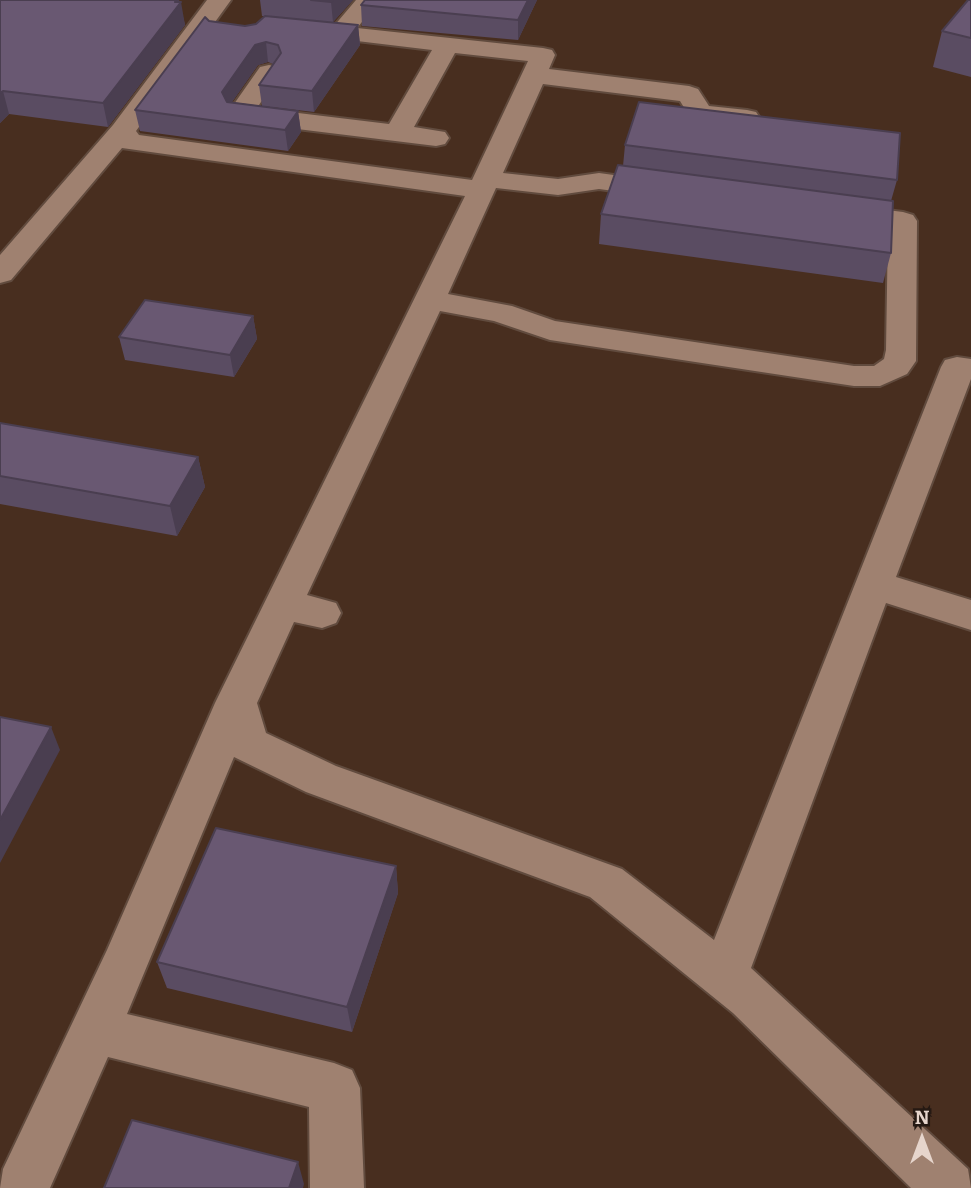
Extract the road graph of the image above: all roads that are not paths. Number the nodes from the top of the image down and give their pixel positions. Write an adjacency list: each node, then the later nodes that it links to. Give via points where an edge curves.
1 (219, 0): 7 (lane, via 204,32)
2 (368, 0): 3 (lane, via 328,31)
3 (448, 43): 5 (lane, via 544,55); 8 (lane)
4 (269, 72): 8 (lane, via 240,114)
5 (534, 75): 6 (lane, via 689,94 700,113); 10 (lane)
6 (765, 120)
7 (122, 131): 10 (lane, via 131,142); 13 (lane)
8 (397, 133): 9 (lane)
9 (436, 138)
10 (484, 185): 11 (lane, via 558,187 598,181); 14 (lane)
11 (688, 193)
12 (809, 209): 14 (lane, via 903,221 902,350 900,361 888,373 854,376 550,330 501,313)
13 (0, 274)
14 (430, 300): 18 (lane, via 302,609)
15 (971, 369): 16 (lane, via 957,367)
16 (873, 584): 17 (lane); 19 (lane)
17 (971, 615)
18 (236, 703): 19 (lane, via 248,744 321,779 606,883); 20 (lane)
19 (724, 976): 23 (lane)
20 (94, 1030): 21 (lane); 22 (lane, via 334,1088)
21 (22, 1188)
22 (337, 1188)
23 (949, 1188)

